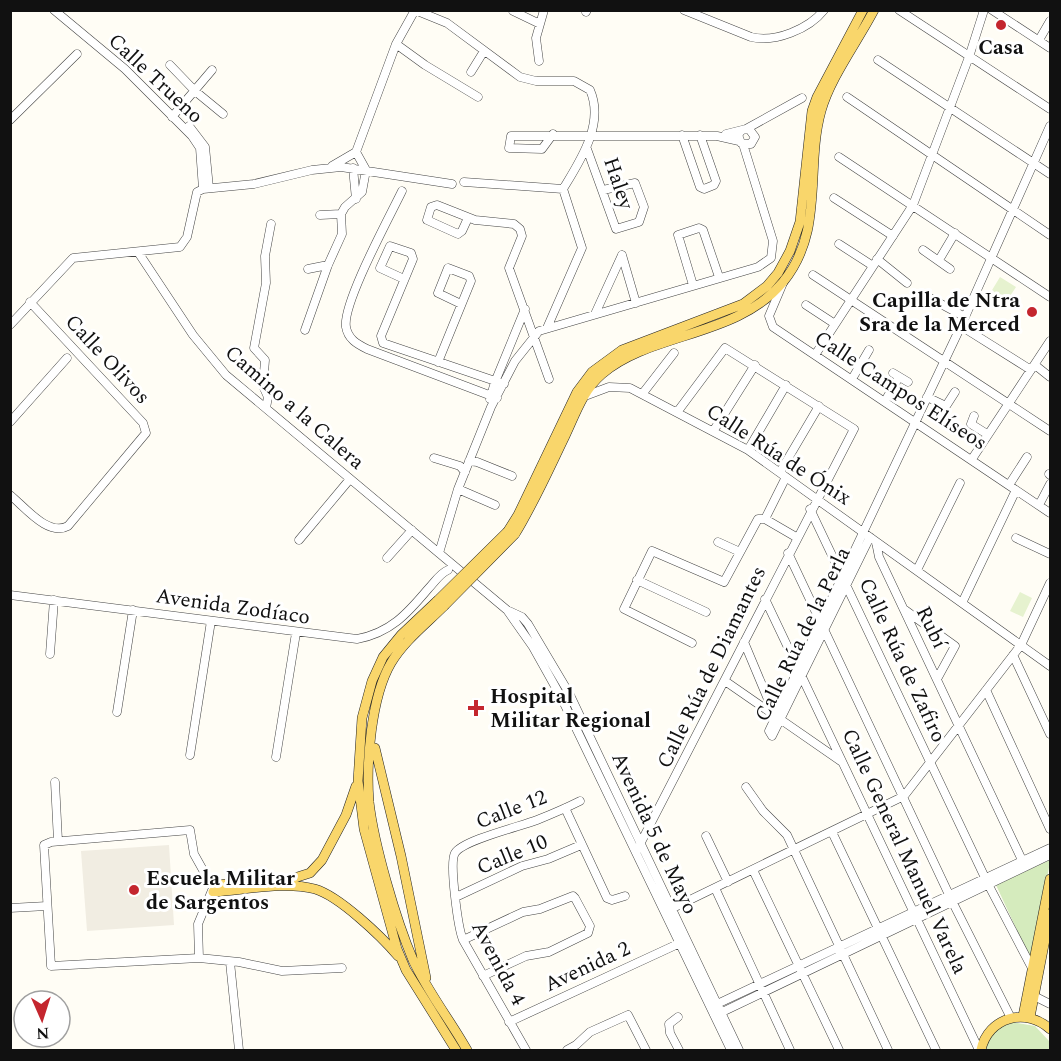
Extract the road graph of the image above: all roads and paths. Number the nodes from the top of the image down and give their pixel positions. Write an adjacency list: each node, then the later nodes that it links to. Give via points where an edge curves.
1 (54, 10): 37 (street, Calle Trueno)
2 (61, 10): 37 (street, Calle Trueno, via 128,66)
3 (406, 10): 15 (street)
4 (415, 10): 15 (street); 22 (street, via 447,23)
5 (544, 10): 18 (street)
6 (824, 10): 14 (street, via 814,22 762,39)
7 (863, 10): 161 (main road, via 812,111 800,222 778,273 743,304 622,350 592,372 577,392)
8 (874, 10): 88 (main road, via 821,111 813,205 805,237)
9 (898, 10): 24 (street)
10 (984, 10): 24 (street)
11 (992, 10): 16 (street)
12 (1011, 10): 16 (street)
13 (513, 11): 18 (street)
14 (689, 11)
15 (407, 20): 20 (street)
16 (1006, 20): 19 (street)
17 (1050, 21): 19 (street)
18 (540, 24): 26 (street, via 535,43)
19 (1039, 40): 21 (street)
20 (396, 44): 31 (street); 50 (street)
21 (1050, 48)
22 (484, 51): 29 (street); 43 (street, via 520,77 574,81 586,86 594,105)
23 (77, 54): 39 (street)
24 (969, 57): 34 (street); 35 (street)
25 (878, 60): 34 (street)
26 (539, 62)
27 (170, 65): 30 (street)
28 (212, 70): 30 (street)
29 (471, 72)
30 (195, 91): 36 (street); 37 (street)
31 (477, 97)
32 (848, 97): 51 (street)
33 (802, 98): 38 (street)
34 (951, 107): 51 (street); 53 (street)
35 (1050, 109)
36 (223, 114)
37 (174, 115): 61 (street, Calle Trueno, via 197,141 205,159)
38 (768, 117): 41 (street); 47 (street)
39 (10, 120)
40 (1050, 126): 53 (street, Calle Rúa de la Perla)
41 (744, 130): 46 (street); 47 (street, via 751,130); 48 (street)
42 (553, 134): 42 (street, via 511,136 509,148 539,149); 43 (street)
43 (591, 134): 44 (street); 49 (street)
44 (682, 135): 45 (street); 45 (street, via 704,189 716,181)
45 (700, 135): 46 (street)
46 (717, 136): 48 (street)
47 (754, 139): 48 (street, via 748,145); 54 (street)
48 (741, 143): 54 (street)
49 (587, 149): 62 (street); 63 (street, Haley)
50 (356, 152): 55 (street); 57 (street)
51 (932, 154): 67 (street); 68 (street)
52 (839, 157): 67 (street)
53 (1034, 163): 58 (street); 68 (street, Calle Rúa de la Perla)
54 (751, 166): 86 (street, via 773,241 773,254 758,267)
55 (325, 168): 56 (street); 61 (street, via 254,184)
56 (352, 168): 57 (street); 66 (street)
57 (366, 170): 60 (street); 66 (street, via 365,188)
58 (1050, 174)
59 (464, 182): 62 (street)
60 (452, 184)
61 (206, 188): 78 (street, via 197,192 185,243)
62 (563, 189): 104 (street, via 582,248)
63 (603, 190): 63 (street, Haley, via 616,229 641,219 644,207 637,185)
64 (402, 191): 125 (street, via 351,301 346,325 349,336 367,349)
65 (834, 198): 75 (street)
66 (356, 200): 69 (street)
67 (913, 205): 73 (street); 75 (street)
68 (1012, 208): 74 (street); 79 (street, Calle Rúa de la Perla)
69 (341, 214): 70 (street); 82 (street, via 342,234)
70 (320, 215)
71 (468, 218): 71 (street, via 434,205 427,220 458,234); 98 (street, via 514,224 520,229 522,236 508,268)
72 (272, 224): 131 (street, via 254,348 265,360)
73 (956, 233): 79 (street); 80 (street)
74 (1050, 235)
75 (893, 236): 81 (street)
76 (839, 244): 81 (street)
77 (923, 250): 80 (street)
78 (138, 252): 94 (street, via 73,258); 131 (street, Camino a la Calera, via 209,357)
79 (993, 257): 91 (street); 100 (street, Calle Rúa de la Perla)
80 (939, 260): 84 (street)
81 (875, 263): 89 (street); 93 (street)
82 (327, 265): 83 (street); 105 (street)
83 (308, 268)
84 (950, 268)
85 (813, 275): 93 (street)
86 (719, 277): 90 (street); 90 (street, via 699,228 678,235)
87 (404, 279): 87 (street, via 413,255 390,246 380,268); 113 (street, via 381,340)
88 (784, 281): 110 (street, Calle Campos Elíseos, via 769,316 770,325); 126 (main road, via 759,304 736,317 611,368)
89 (907, 283)
90 (693, 285): 95 (street)
91 (1050, 297)
92 (930, 298): 100 (street)
93 (851, 300): 101 (street); 112 (street)
94 (30, 302): 102 (street); 152 (street, Calle Olivos, via 146,428 144,438 62,529 50,528)
95 (636, 303): 99 (street); 99 (street, via 622,255)
96 (461, 304): 96 (street, via 440,295 438,290 448,268 470,278); 113 (street)
97 (806, 305): 101 (street)
98 (525, 309): 106 (street); 119 (street)
99 (595, 314): 104 (street)
100 (965, 317): 103 (street, Calle Rúa de la Perla)
101 (835, 324): 110 (street)
102 (10, 325)
103 (961, 326): 112 (street, Calle Rúa de la Perla); 115 (street)
104 (547, 328): 106 (street)
105 (305, 330)
106 (534, 336): 117 (street); 121 (street)
107 (1050, 341): 115 (street)
108 (869, 350): 118 (street)
109 (674, 353): 124 (street)
110 (814, 355): 118 (street, Calle Campos Elíseos)
111 (67, 358): 135 (street, Calle Olivos)
112 (944, 361): 127 (street, Calle Rúa de la Perla); 129 (street)
113 (438, 362): 119 (street)
114 (755, 365): 122 (street); 132 (street, via 725,348); 136 (street)
115 (1033, 368): 116 (street); 129 (street)
116 (1050, 377)
117 (549, 379)
118 (852, 380): 128 (street, Calle Campos Elíseos)
119 (495, 382): 121 (street); 125 (street)
120 (908, 382): 128 (street, via 896,375)
121 (504, 384): 125 (street)
122 (786, 385): 130 (street); 139 (street)
123 (956, 392): 127 (street, via 946,406)
124 (644, 393): 126 (street, Calle Rúa de Ónix, via 616,386); 132 (street, Calle Rúa de Ónix)
125 (494, 396): 143 (street)
126 (584, 396): 161 (main road)
127 (927, 397): 134 (street, Calle Rúa de la Perla)
128 (885, 401): 134 (street, Calle Campos Elíseos)
129 (1008, 403): 137 (street); 138 (street)
130 (819, 406): 145 (street); 153 (street, Calle Rúa de Diamantes, via 854,429)
131 (266, 408): 147 (street, Camino a la Calera)
132 (678, 411): 136 (street, Calle Rúa de Ónix)
133 (974, 416): 138 (street, via 971,424)
134 (915, 421): 142 (street, Calle Campos Elíseos); 160 (street, Calle Rúa de la Perla)
135 (10, 422)
136 (714, 430): 139 (street, Calle Rúa de Ónix)
137 (1050, 431)
138 (987, 434): 142 (street)
139 (748, 450): 145 (street, Calle Rúa de Ónix)
140 (1027, 457): 150 (street)
141 (434, 458): 144 (street, via 460,466)
142 (972, 459): 150 (street, Calle Campos Elíseos)
143 (469, 461): 144 (street); 146 (street)
144 (465, 472): 151 (street)
145 (783, 474): 153 (street, Calle Rúa de Ónix); 158 (street)
146 (512, 476)
147 (350, 479): 159 (street, Camino a la Calera); 164 (street)
148 (960, 483): 173 (street)
149 (1050, 484): 155 (street)
150 (1013, 487): 155 (street, Calle Campos Elíseos); 183 (street)
151 (458, 489): 154 (street); 168 (street)
152 (10, 495)
153 (816, 497): 156 (street, Calle Rúa de Diamantes); 160 (street, Calle Rúa de Ónix)
154 (495, 505)
155 (1039, 505): 157 (street, Calle Campos Elíseos)
156 (810, 510): 162 (street, Calle Rúa de Diamantes); 174 (street, Calle Rúa de Zafiro)
157 (1050, 513)
158 (761, 519): 162 (street); 167 (street)
159 (412, 530): 168 (street, Camino a la Calera); 171 (street)
160 (862, 531): 165 (street, Calle Rúa de Ónix); 174 (street, Calle Rúa de la Perla)
161 (512, 532): 182 (main road, bridge)
162 (796, 537): 169 (street, Calle Rúa de Diamantes)
163 (1016, 537): 170 (street)
164 (299, 540)
165 (873, 540): 173 (street, Calle Rúa de Ónix); 177 (street, Calle Rúa de la Perla); 184 (street, Rubí)
166 (718, 542): 167 (street)
167 (740, 552): 175 (street, via 724,582 652,551)
168 (439, 553): 172 (street, Camino a la Calera)
169 (788, 553): 180 (street, Calle Rúa de Diamantes); 188 (street)
170 (1050, 554)
171 (387, 558)
172 (451, 568): 190 (street, Avenida Zodíaco, via 393,626 369,637 345,639); 196 (street, Avenida 5 de Mayo, via 507,610)
173 (917, 570): 183 (street, Calle Rúa de Ónix)
174 (842, 574): 177 (street, Calle Rúa de Zafiro); 188 (street, Calle Rúa de la Perla)
175 (637, 580): 186 (street); 192 (street, via 624,609)
176 (1050, 583): 179 (street)
177 (847, 584): 189 (street, Calle Rúa de la Perla); 210 (street, Calle Rúa de Zafiro)
178 (10, 595): 181 (street, Avenida Zodíaco)
179 (1047, 597): 193 (street)
180 (765, 599): 191 (street, Calle Rúa de Diamantes); 198 (street, Calle General Manuel Varela)
181 (54, 600): 185 (street, Avenida Zodíaco); 194 (street)
182 (440, 603): 206 (main road, via 391,662 377,700); 212 (main road, via 401,634 383,657 362,718)
183 (962, 603): 193 (street, Calle Rúa de Ónix)
184 (902, 608): 200 (street, Rubí); 200 (street, via 955,646)
185 (133, 610): 187 (street, Avenida Zodíaco); 203 (street)
186 (706, 612)
187 (211, 621): 190 (street, Avenida Zodíaco); 208 (street)
188 (820, 621): 189 (street); 198 (street, Calle Rúa de la Perla)
189 (825, 630): 199 (street, Calle Rúa de la Perla); 215 (street)
190 (296, 633): 209 (street)
191 (744, 642): 201 (street, Calle Rúa de Diamantes); 204 (street)
192 (692, 643)
193 (1021, 645): 195 (street); 197 (street, Calle Rúa de Ónix)
194 (50, 654)
195 (1013, 655): 202 (street); 207 (street)
196 (549, 666): 224 (street, Avenida 5 de Mayo); 227 (street, Avenida 5 de Mayo)
197 (1050, 666)
198 (798, 668): 199 (street, Calle General Manuel Varela); 204 (street, Calle Rúa de la Perla)
199 (802, 676): 204 (street, Calle Rúa de la Perla); 211 (street, Calle General Manuel Varela)
200 (937, 679): 205 (street, Rubí)
201 (725, 681): 204 (street); 224 (street, Calle Rúa de Diamantes)
202 (986, 690): 205 (street); 219 (street)
203 (117, 712)
204 (778, 719): 211 (street)
205 (958, 726): 210 (street); 230 (street, Rubí)
206 (373, 732): 261 (main road); 261 (main road, via 369,801 373,825 403,933)
207 (1050, 734)
208 (190, 755)
209 (276, 757)
210 (931, 762): 215 (street); 234 (street, Calle Rúa de Zafiro)
211 (843, 763): 218 (street, Calle General Manuel Varela)
212 (358, 781): 236 (main road, via 345,815 314,870 294,879); 253 (main road, via 364,829)
213 (55, 782): 222 (street)
214 (747, 787): 226 (street, via 763,811 783,830)
215 (904, 796): 218 (street); 241 (street)
216 (580, 801): 217 (street, Calle 12)
217 (565, 808): 223 (street); 228 (street, Calle 12, via 507,828)
218 (868, 814): 220 (street); 246 (street, Calle General Manuel Varela)
219 (1050, 829)
220 (832, 832): 226 (street); 247 (street)
221 (706, 836): 235 (street)
222 (58, 841): 236 (street, via 189,830 193,833 194,854); 242 (street, via 47,842 43,847)
223 (581, 845): 239 (street, via 607,898); 240 (street, Calle 10, via 522,866)
224 (642, 845): 227 (street, Calle Rúa de Diamantes); 232 (street, Avenida 5 de Mayo)
225 (1050, 848): 230 (street)
226 (794, 850): 231 (street); 251 (street)
227 (636, 852): 232 (street, Avenida 5 de Mayo)
228 (455, 853): 240 (street, Avenida 4)
229 (1050, 855): 234 (street)
230 (1022, 860): 234 (street)
231 (753, 870): 235 (street); 257 (street)
232 (653, 879): 244 (street, Avenida 5 de Mayo); 249 (street, Avenida 5 de Mayo)
233 (1050, 879): 238 (main road)
234 (987, 881): 241 (street); 258 (street, Calle Rúa de Zafiro)
235 (728, 882): 237 (street)
236 (213, 888): 252 (street, via 198,924); 253 (main road, via 318,890 383,940)
237 (715, 888): 244 (street); 260 (street)
238 (1049, 895): 250 (main road)
239 (625, 896)
240 (456, 897): 248 (street, Avenida 4, via 457,922)
241 (951, 898): 246 (street); 268 (street)
242 (46, 906): 243 (street); 252 (street, via 51,966)
243 (10, 908)
244 (671, 909): 255 (street, Avenida 5 de Mayo)
245 (1050, 914): 250 (main road)
246 (916, 915): 247 (street); 285 (street, Calle General Manuel Varela)
247 (880, 932): 251 (street); 284 (street)
248 (463, 940): 259 (street, Avenida 4); 259 (street, via 523,912 573,896 591,930 549,952 526,956)
249 (680, 944): 255 (street, Avenida 5 de Mayo); 269 (street, Avenida 2)
250 (1045, 944): 258 (main road)
251 (841, 951): 257 (street); 283 (street)
252 (199, 958): 254 (street)
253 (401, 960): 271 (main road)
254 (230, 962): 256 (street, via 282,970); 273 (street)
255 (695, 965): 264 (street, Avenida 5 de Mayo)
256 (342, 968)
257 (800, 970): 260 (street); 282 (street)
258 (1035, 972): 262 (main road); 267 (main road)
259 (483, 976): 269 (street, Avenida 4)
260 (762, 988): 264 (street); 265 (street); 281 (street)
261 (429, 989): 271 (main road)
262 (1034, 996): 263 (street); 267 (main road)
263 (1050, 1004)
264 (714, 1006): 265 (street, Avenida 5 de Mayo)
265 (718, 1014): 279 (street, Avenida 5 de Mayo); 280 (street, Avenida 5 de Mayo)
266 (678, 1017): 278 (street, via 669,1029)
267 (1026, 1017): 268 (main road); 270 (main road)
268 (1011, 1018): 285 (main road, via 993,1027)
269 (509, 1022): 276 (street, Avenida 4)
270 (1050, 1029)
271 (450, 1031): 274 (main road); 275 (main road)
272 (646, 1049): 277 (street, via 628,1015 590,1032)
273 (239, 1050)
274 (456, 1050)
275 (467, 1050)
276 (526, 1050)
277 (567, 1050)
278 (679, 1050)
279 (731, 1050)
280 (738, 1050)
281 (790, 1050)
282 (839, 1050)
283 (888, 1050)
284 (936, 1050)
285 (980, 1050)

